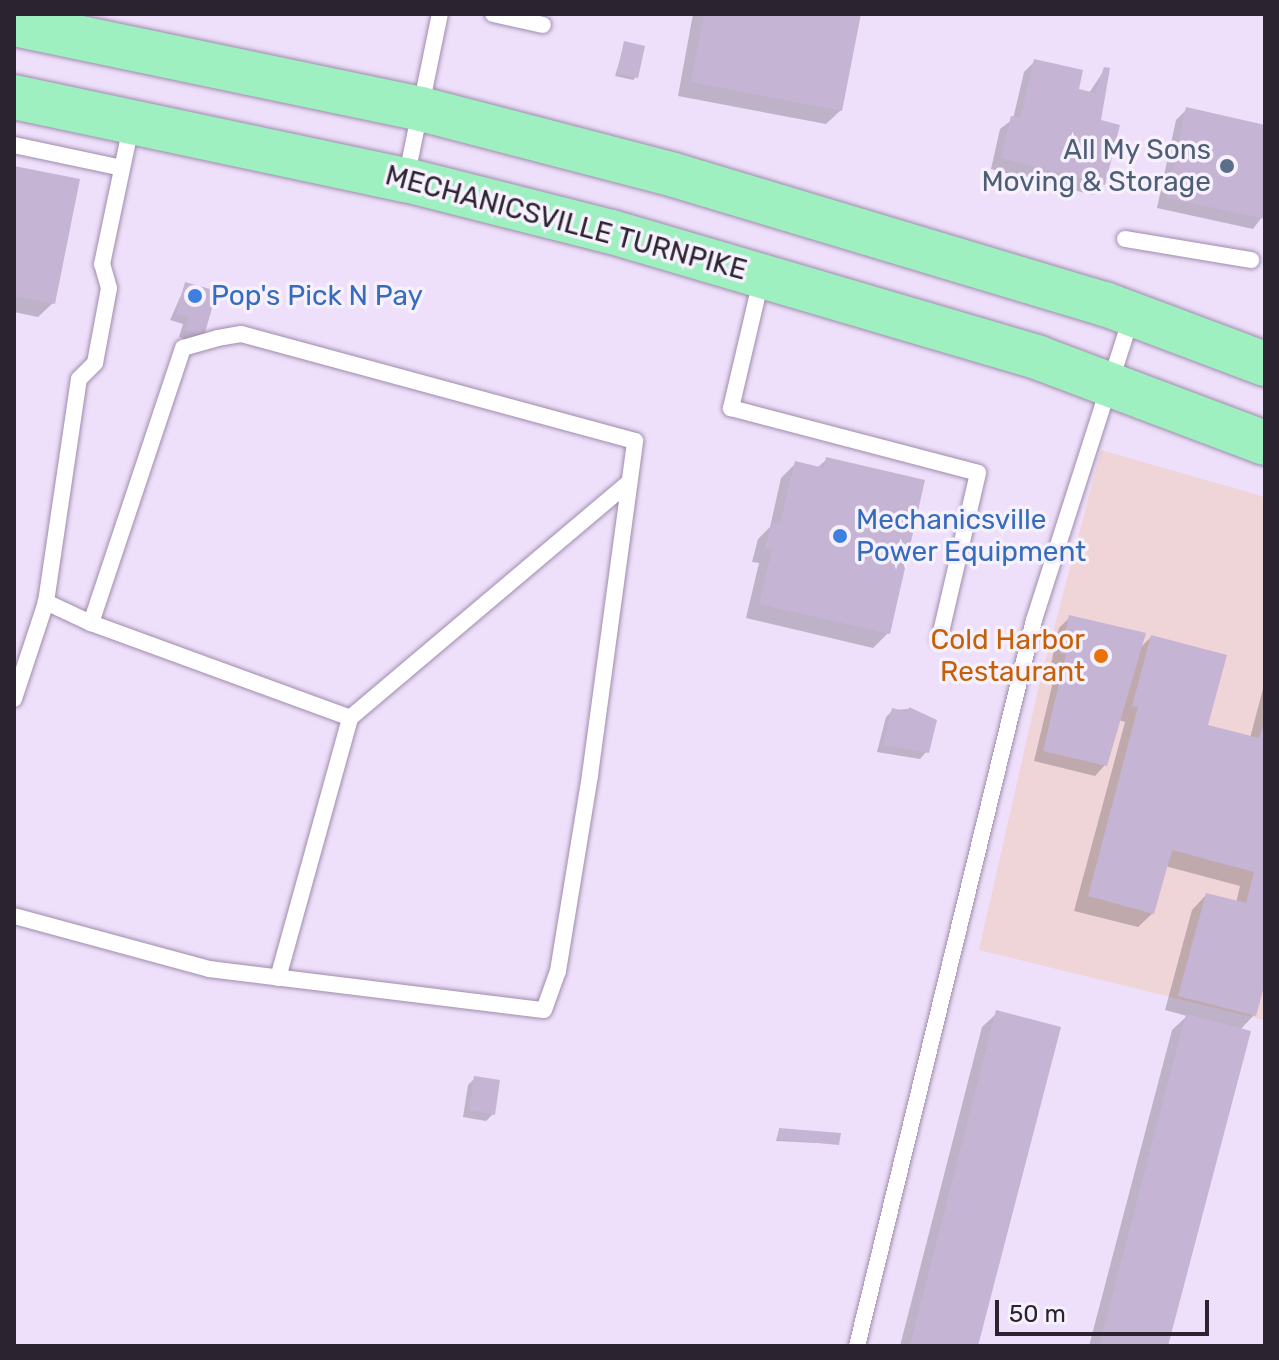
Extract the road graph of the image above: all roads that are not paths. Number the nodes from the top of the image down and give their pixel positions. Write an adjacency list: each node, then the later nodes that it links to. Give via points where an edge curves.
1 (440, 14): 6 (lane)
2 (493, 14): 4 (lane)
3 (14, 24): 6 (highway)
4 (543, 25)
5 (14, 97): 7 (highway, MECHANICSVILLE TURNPIKE)
6 (421, 109): 10 (lane); 14 (highway, via 832,220)
7 (132, 120): 9 (lane); 10 (highway, MECHANICSVILLE TURNPIKE)
8 (14, 145): 9 (lane)
9 (122, 168): 20 (lane, via 102,264 109,288 95,363 79,379)
10 (406, 180): 13 (highway, MECHANICSVILLE TURNPIKE)
11 (1125, 239): 12 (lane)
12 (1251, 260)
13 (762, 274): 17 (highway, MECHANICSVILLE TURNPIKE); 22 (lane, via 731,408 978,473)
14 (1119, 309): 15 (highway); 16 (highway); 17 (lane)
15 (1265, 339)
16 (1265, 364)
17 (1110, 383): 18 (highway, MECHANICSVILLE TURNPIKE); 27 (lane, via 1034,620)
18 (1265, 443)
19 (629, 482): 21 (lane, via 635,441 241,334 218,338 183,348); 24 (lane); 26 (lane, via 590,775 558,971 544,1010)
20 (46, 602): 21 (lane); 23 (lane)
21 (91, 623): 24 (lane)
22 (939, 640)
23 (14, 699)
24 (350, 718): 26 (lane)
25 (14, 916): 26 (lane, via 209,969)
26 (278, 978)
27 (857, 1346)

